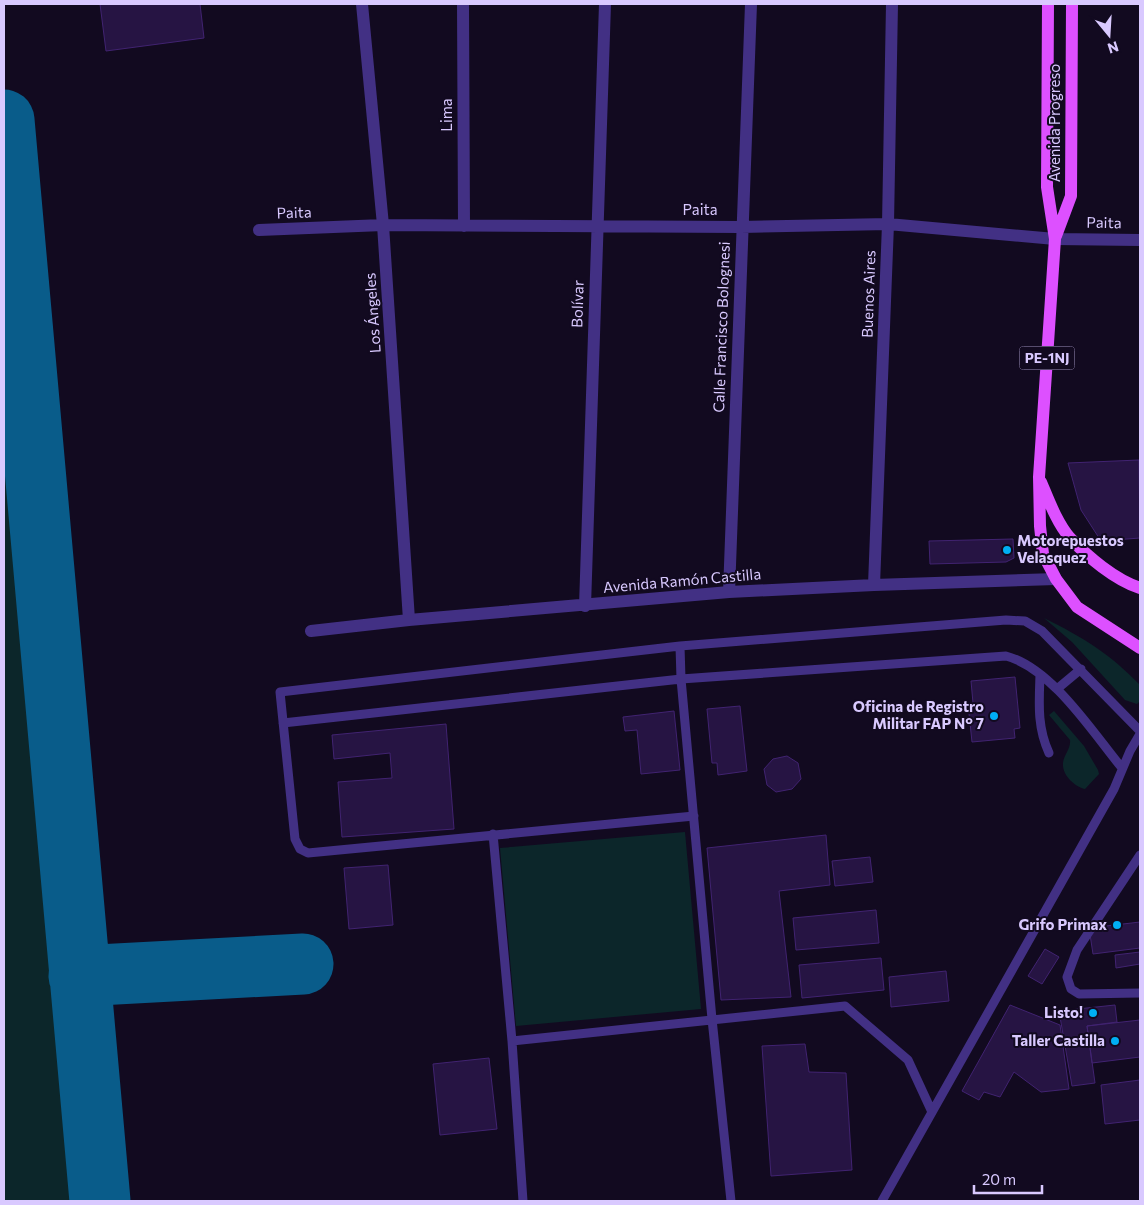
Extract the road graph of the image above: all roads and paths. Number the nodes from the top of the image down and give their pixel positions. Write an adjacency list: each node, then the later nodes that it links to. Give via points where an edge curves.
1 (362, 4): 9 (street, Los Ángeles)
2 (463, 4): 10 (street, Lima)
3 (605, 4): 11 (street, Bolívar)
4 (751, 4): 12 (street, Calle Francisco Bolognesi)
5 (892, 4): 8 (street, Buenos Aires)
6 (1048, 4): 14 (main road, Avenida Progreso / PE-1NJ, via 1048,187)
7 (1072, 4): 14 (main road, Avenida Progreso / PE-1NJ, via 1071,196)
8 (888, 224): 12 (street, Paita); 14 (street, Paita); 18 (street, Buenos Aires)
9 (383, 225): 10 (street, Paita); 13 (street, Paita); 22 (street, Los Ángeles)
10 (464, 226): 11 (street, Paita)
11 (597, 226): 12 (street, Paita); 21 (street, Bolívar)
12 (741, 227): 20 (street, Calle Francisco Bolognesi)
13 (259, 230)
14 (1055, 239): 15 (street, Paita); 16 (main road, Avenida Progreso / PE-1NJ)
15 (1140, 240)
16 (1039, 478): 17 (main road, Avenida Progreso / PE-1NJ, via 1043,554); 19 (main road, Avenida Progreso / PE-1NJ, via 1070,537 1102,566)
17 (1056, 579): 18 (street, Avenida Ramón Castilla); 25 (main road, Avenida Progreso / PE-1NJ, via 1077,607)
18 (874, 585): 20 (street, Avenida Ramón Castilla)
19 (1140, 588)
20 (730, 592): 21 (street, Avenida Ramón Castilla)
21 (585, 606): 22 (street, Avenida Ramón Castilla)
22 (409, 620): 23 (street, Avenida Ramón Castilla)
23 (311, 631)
24 (680, 646): 26 (lane, via 1025,621 1042,632); 28 (lane); 30 (lane, via 280,692)
25 (1140, 648)
26 (1081, 669): 29 (lane); 31 (lane)
27 (1040, 675): 28 (lane, via 1021,661 1006,656); 29 (lane); 32 (lane, via 1038,718 1041,736)
28 (682, 679): 30 (lane); 34 (lane)
29 (1057, 689): 33 (lane)
30 (283, 723): 35 (lane, via 295,839 300,848 308,852)
31 (1140, 732): 33 (lane)
32 (1049, 753)
33 (1122, 768): 40 (lane, via 1114,789)
34 (694, 816): 35 (lane); 38 (lane)
35 (493, 834): 39 (lane)
36 (1140, 855): 37 (lane, via 1077,950 1067,977 1071,989 1079,994)
37 (1140, 993)
38 (712, 1019): 39 (lane); 40 (lane, via 846,1006 908,1060); 42 (lane)
39 (512, 1041): 41 (lane)
40 (932, 1112): 43 (lane)
41 (523, 1201)
42 (731, 1201)
43 (882, 1201)

